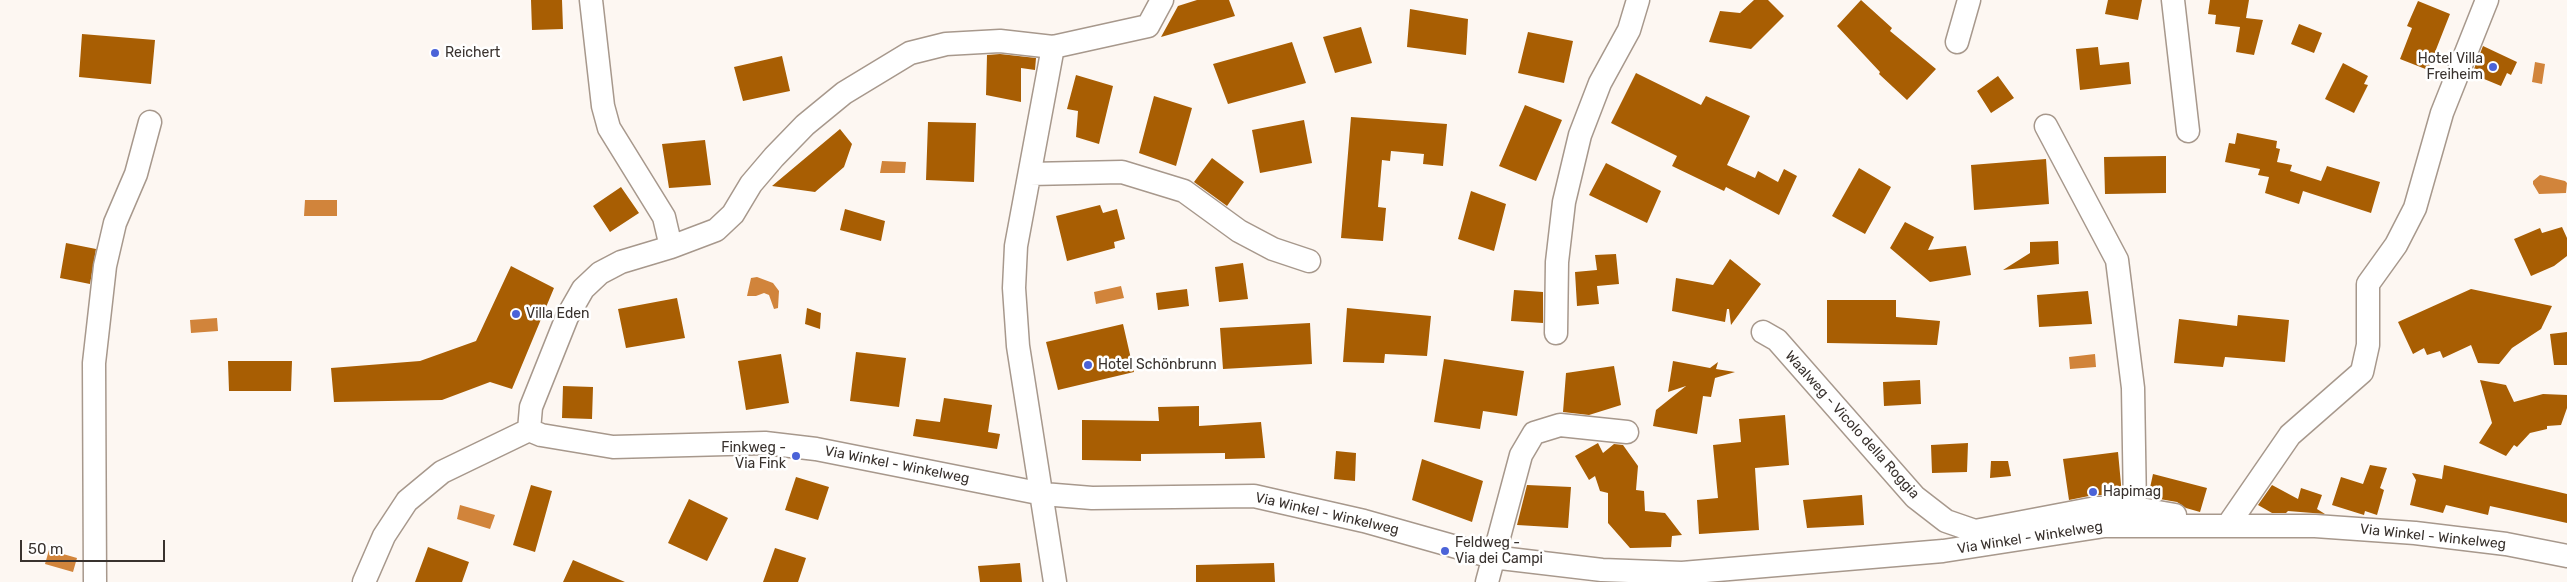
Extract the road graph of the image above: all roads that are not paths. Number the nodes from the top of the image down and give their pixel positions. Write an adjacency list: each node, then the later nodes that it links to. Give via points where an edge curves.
1 (591, 0): 13 (street, via 603,106 610,128 664,217)
2 (1162, 0): 8 (street, via 1148,26)
3 (1638, 0): 16 (street, via 1629,30 1600,83 1580,135 1564,202 1557,262)
4 (1969, 0): 7 (street)
5 (2173, 0): 11 (street)
6 (2487, 0): 21 (street, via 2442,113 2415,208 2396,245 2368,284 2368,344 2362,372 2290,435)
7 (1957, 42)
8 (1053, 47): 12 (street); 13 (street, via 1000,41 946,44 910,53 844,93 805,125 774,156 751,184 733,214 716,230)
9 (150, 122): 25 (street, via 136,174 115,223 105,266 94,363)
10 (2046, 126): 20 (street, via 2117,260 2133,388)
11 (2188, 131)
12 (1030, 174): 14 (street, via 1122,172 1184,191 1248,236 1273,249); 19 (street, via 1016,246 1014,288 1018,346)
13 (671, 247): 17 (street, via 621,262 600,273 583,289 567,317 531,407)
14 (1309, 261)
15 (1762, 332): 20 (street, Waalweg - Vicolo della Roggia, via 1777,340 1915,497 1946,521 1975,532 2096,508)
16 (1556, 333)
17 (529, 430): 19 (street, Via Winkel - Winkelweg, via 541,435 613,447 765,443); 26 (street, via 442,472 407,501 384,536)
18 (1627, 432): 24 (street, via 1560,425 1534,433 1521,454)
19 (1043, 494): 24 (street, Via Winkel - Winkelweg, via 1092,498 1254,496 1364,520); 27 (street)
20 (2135, 508): 22 (street, Waalweg - Vicolo della Roggia, via 2183,517)
21 (2228, 525): 22 (street, Via Winkel - Winkelweg); 23 (street, Via Winkel - Winkelweg, via 2315,526 2415,533 2506,544)
22 (2204, 526): 24 (street, Via Winkel - Winkelweg, via 2105,526 1943,551 1682,573 1602,570)
23 (2567, 556)
24 (1492, 557): 28 (street)
25 (95, 582)
26 (364, 582)
27 (1055, 582)
28 (1487, 582)

